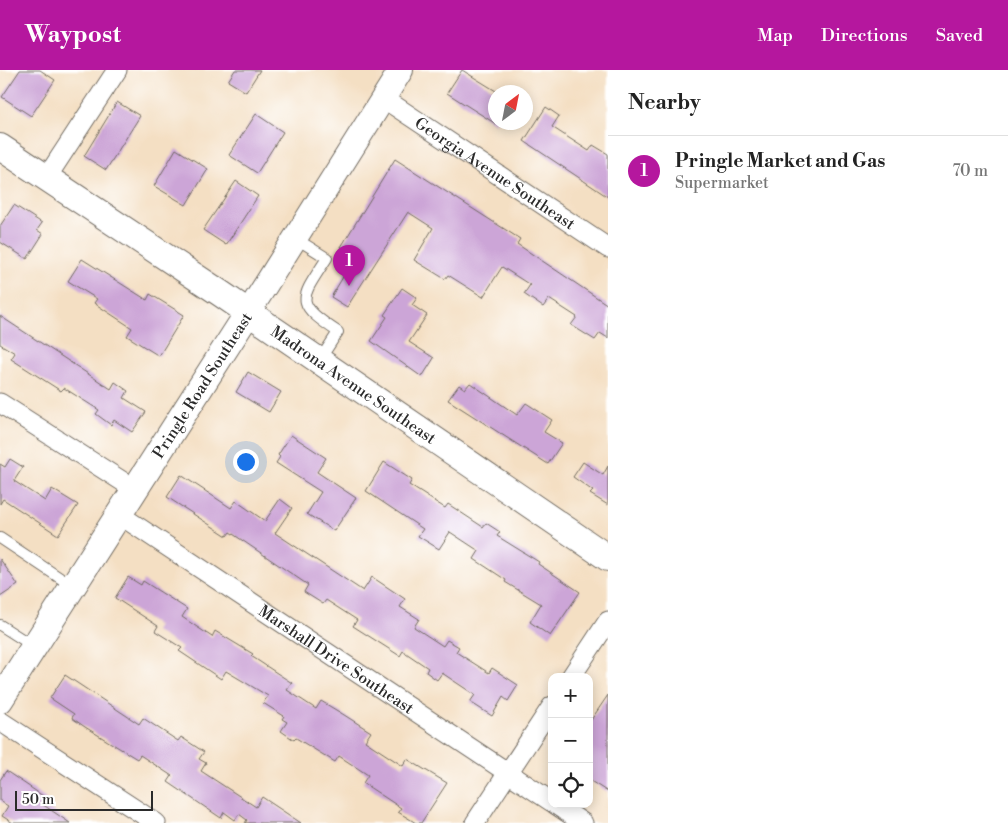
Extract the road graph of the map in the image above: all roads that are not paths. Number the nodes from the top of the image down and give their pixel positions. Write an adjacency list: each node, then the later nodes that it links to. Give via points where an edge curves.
1 (117, 70): 5 (street)
2 (401, 70): 3 (street, Pringle Road Southeast)
3 (383, 98): 6 (street, Pringle Road Southeast); 7 (street, Georgia Avenue Southeast)
4 (0, 147): 5 (main road, Madrona Avenue Southeast)
5 (47, 178): 8 (main road, Madrona Avenue Southeast)
6 (294, 238): 8 (street, Pringle Road Southeast); 9 (lane, via 327,258 306,292 304,302 312,315 338,332)
7 (608, 248)
8 (248, 313): 9 (main road, Madrona Avenue Southeast); 11 (main road, Pringle Road Southeast)
9 (319, 361): 14 (main road, Madrona Avenue Southeast)
10 (0, 402): 11 (street)
11 (136, 490): 12 (main road, Pringle Road Southeast)
12 (120, 515): 15 (main road, Pringle Road Southeast); 23 (street, Marshall Drive Southeast)
13 (0, 538): 15 (lane)
14 (608, 558)
15 (73, 587): 18 (main road, Pringle Road Southeast)
16 (608, 621): 19 (street)
17 (0, 625): 18 (lane)
18 (34, 647): 20 (main road, Pringle Road Southeast)
19 (574, 673)
20 (0, 700)
21 (548, 712): 23 (street)
22 (0, 720): 26 (street)
23 (508, 773): 24 (street, Marshall Drive Southeast); 27 (street)
24 (548, 800)
25 (560, 808): 28 (street, Marshall Drive Southeast)
26 (156, 823)
27 (475, 823)
28 (583, 823)

